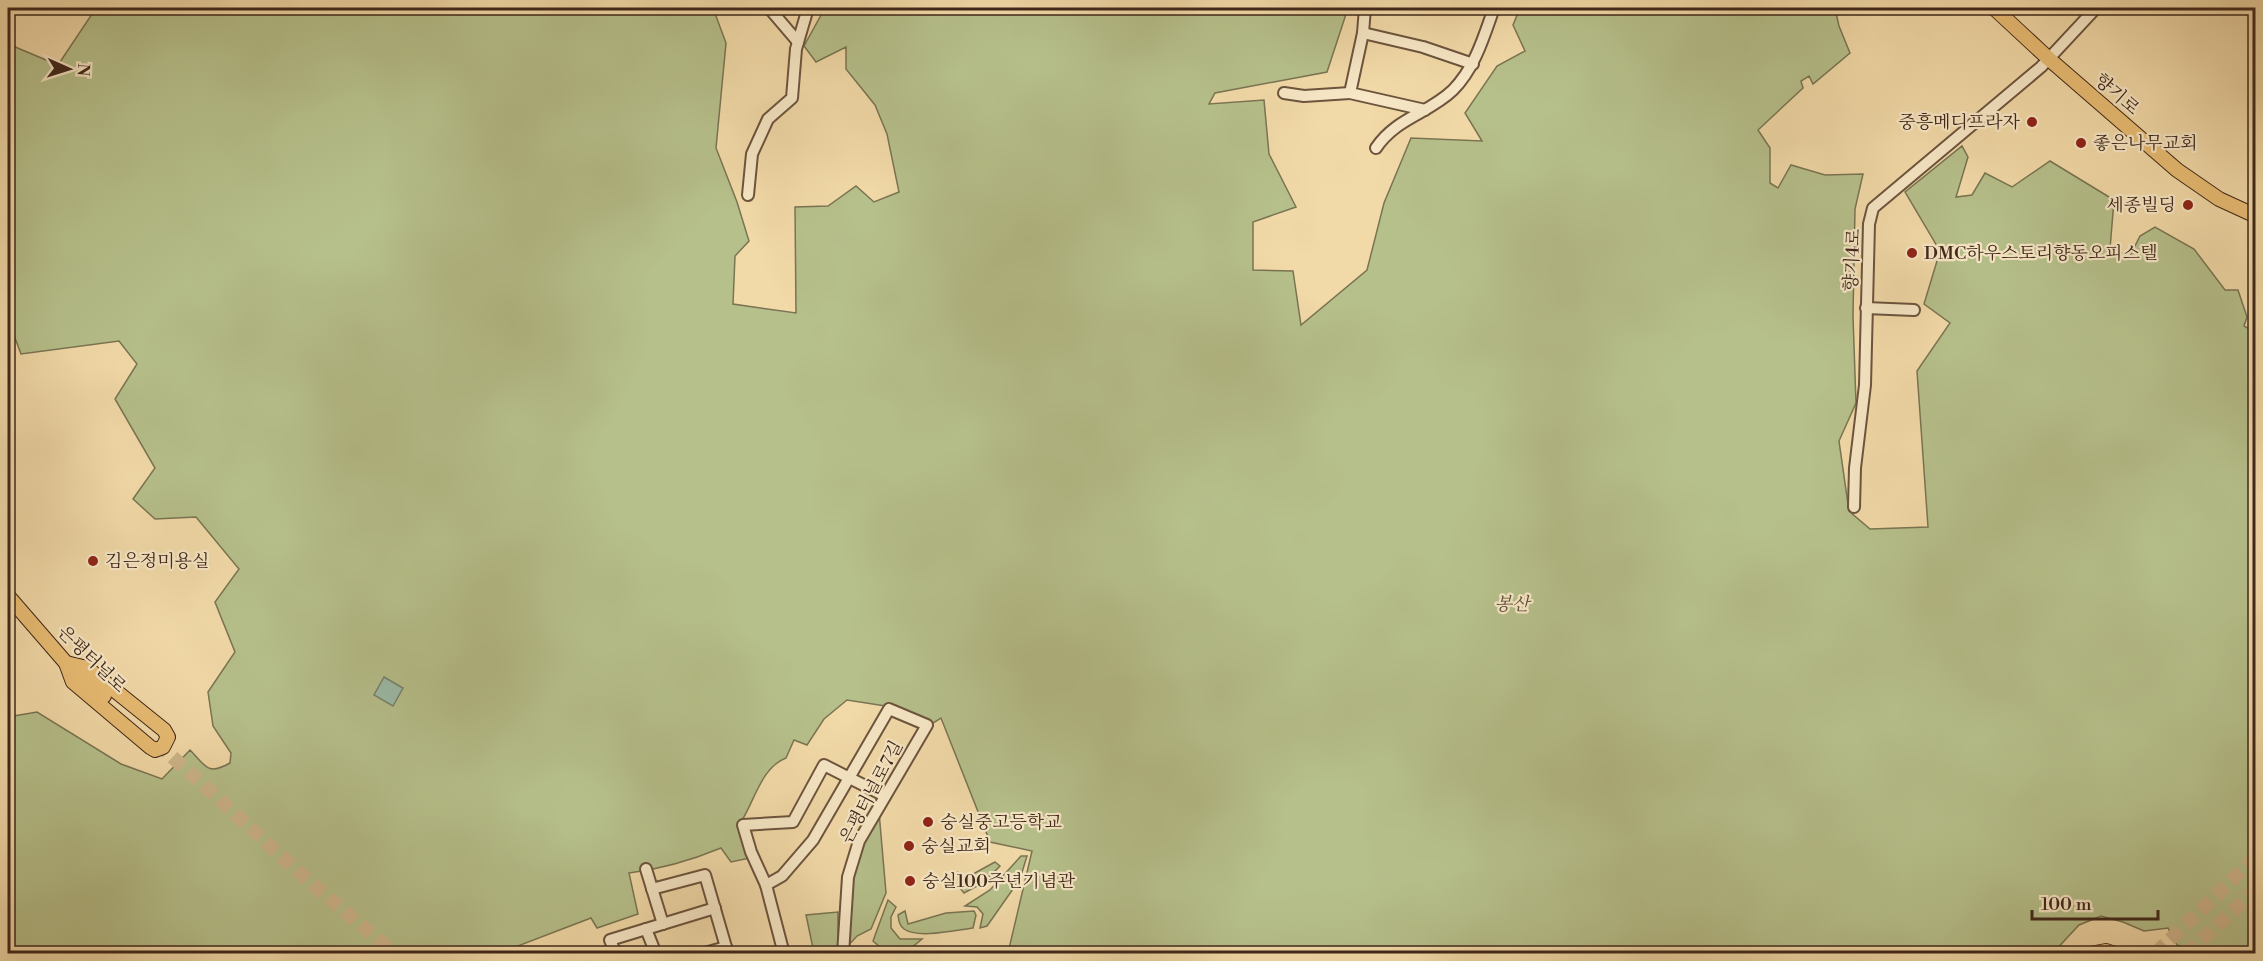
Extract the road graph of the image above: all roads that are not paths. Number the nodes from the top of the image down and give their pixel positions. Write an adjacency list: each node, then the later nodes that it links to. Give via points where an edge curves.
1 (769, 8): 8 (street)
2 (808, 8): 8 (street)
3 (1365, 8): 7 (street)
4 (1494, 8): 10 (street)
5 (1994, 8): 9 (main road, 향기로)
6 (2096, 8): 9 (street, 향기4로)
7 (1363, 33): 10 (street); 12 (street)
8 (798, 42): 15 (street, via 792,98 768,119 752,154)
9 (2049, 59): 16 (main road, 향기로, via 2177,170 2219,199); 17 (street, 향기4로, via 1873,208)
10 (1473, 64): 13 (street, via 1453,90)
11 (1284, 93): 12 (street)
12 (1350, 93): 13 (street)
13 (1425, 110): 14 (street, via 1396,126)
14 (1376, 148)
15 (748, 195)
16 (2256, 216)
17 (1866, 308): 18 (street); 19 (street, 향기4로, via 1865,385)
18 (1914, 310)
19 (1854, 507)
20 (8, 596): 21 (main road, 은평터널로)
21 (66, 663): 21 (main road, via 74,682 150,747 163,747 168,737 164,730 87,668); 22 (main road, 은평터널로)
22 (157, 743)
23 (848, 777): 24 (street); 24 (street, 은평터널로7길, via 889,709 927,725); 26 (street, via 801,856 782,876); 26 (street, via 824,765 793,822 743,825)
24 (885, 796): 36 (street, 은평터널로7길, via 860,841 848,878)
25 (646, 869): 27 (street)
26 (766, 885): 35 (street)
27 (652, 889): 28 (street, via 705,875); 29 (street)
28 (715, 908): 29 (street); 31 (street)
29 (663, 924): 30 (street)
30 (646, 929): 32 (street, via 610,940); 33 (street)
31 (727, 950): 34 (street)
32 (616, 954)
33 (656, 954)
34 (701, 954)
35 (784, 954)
36 (843, 954)
37 (2090, 954): 38 (main road)
38 (2115, 954)

